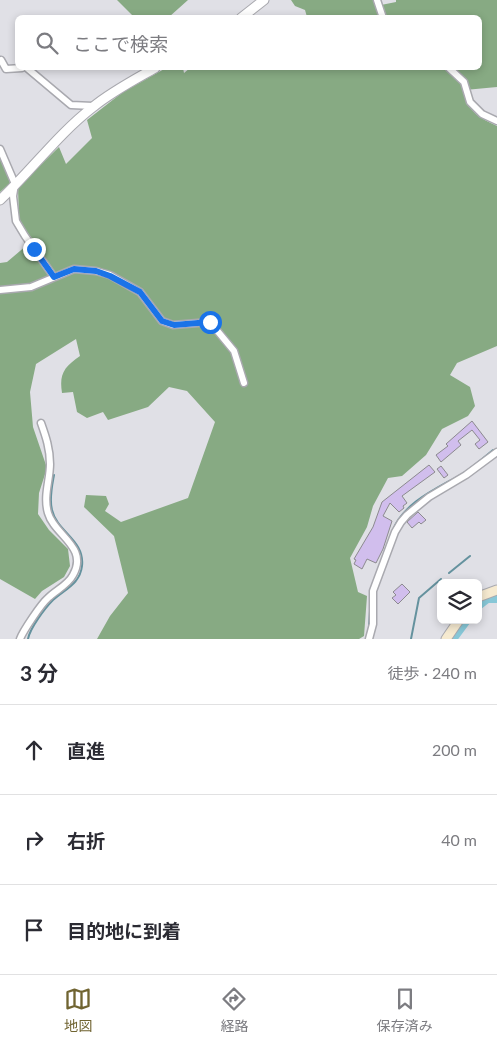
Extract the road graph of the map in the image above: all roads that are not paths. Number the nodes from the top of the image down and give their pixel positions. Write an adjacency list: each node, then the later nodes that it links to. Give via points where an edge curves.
1 (264, 0): 3 (street)
2 (377, 0): 4 (street)
3 (245, 15)
4 (382, 15)
5 (0, 60): 6 (street, via 6,69)
6 (15, 68)
7 (29, 70): 10 (street, via 71,105)
8 (152, 70): 10 (street)
9 (451, 70): 11 (street, via 464,82 470,102 482,114)
10 (93, 106): 13 (street)
11 (497, 121)
12 (0, 149): 13 (street)
13 (15, 184): 14 (street); 15 (street, via 16,221)
14 (0, 200)
15 (54, 277): 16 (street, via 31,287); 17 (street, via 74,269 96,271 140,292 162,321 174,325 210,322 234,351)
16 (0, 290)
17 (244, 383)
18 (41, 423): 23 (street, via 50,448 48,514 69,540 77,560 70,580 47,598)
19 (497, 452): 24 (street, via 429,497 401,522 373,591 373,624)
20 (497, 590): 21 (main road)
21 (482, 596)
22 (456, 624): 25 (main road)
23 (20, 639)
24 (369, 639)
25 (446, 639)

